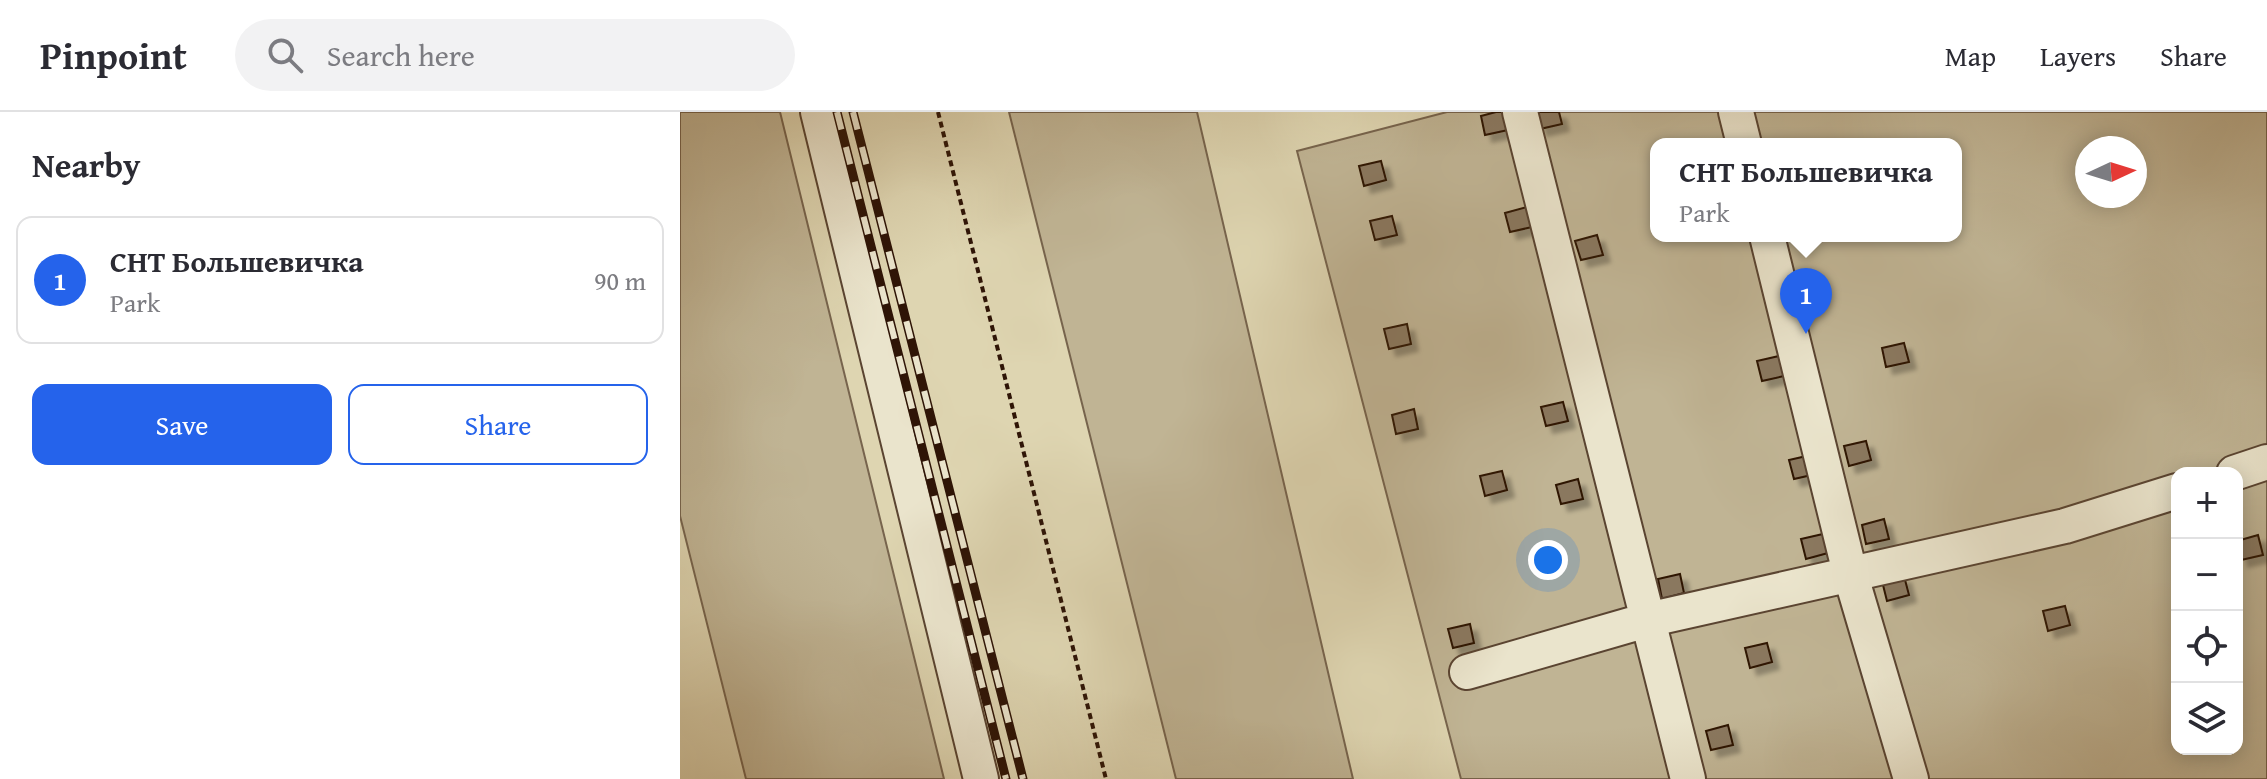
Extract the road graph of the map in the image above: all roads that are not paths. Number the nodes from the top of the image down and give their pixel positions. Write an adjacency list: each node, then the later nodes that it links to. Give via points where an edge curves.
1 (818, 112): 12 (street)
2 (1520, 112): 10 (street)
3 (1736, 112): 4 (street)
4 (1742, 138)
5 (1768, 242): 9 (street)
6 (2267, 462): 7 (street)
7 (2243, 470)
8 (2171, 493): 9 (street, via 2065,526)
9 (1850, 573): 10 (street); 14 (street)
10 (1647, 620): 11 (street); 13 (street)
11 (1467, 672)
12 (981, 779)
13 (1688, 779)
14 (1911, 779)

